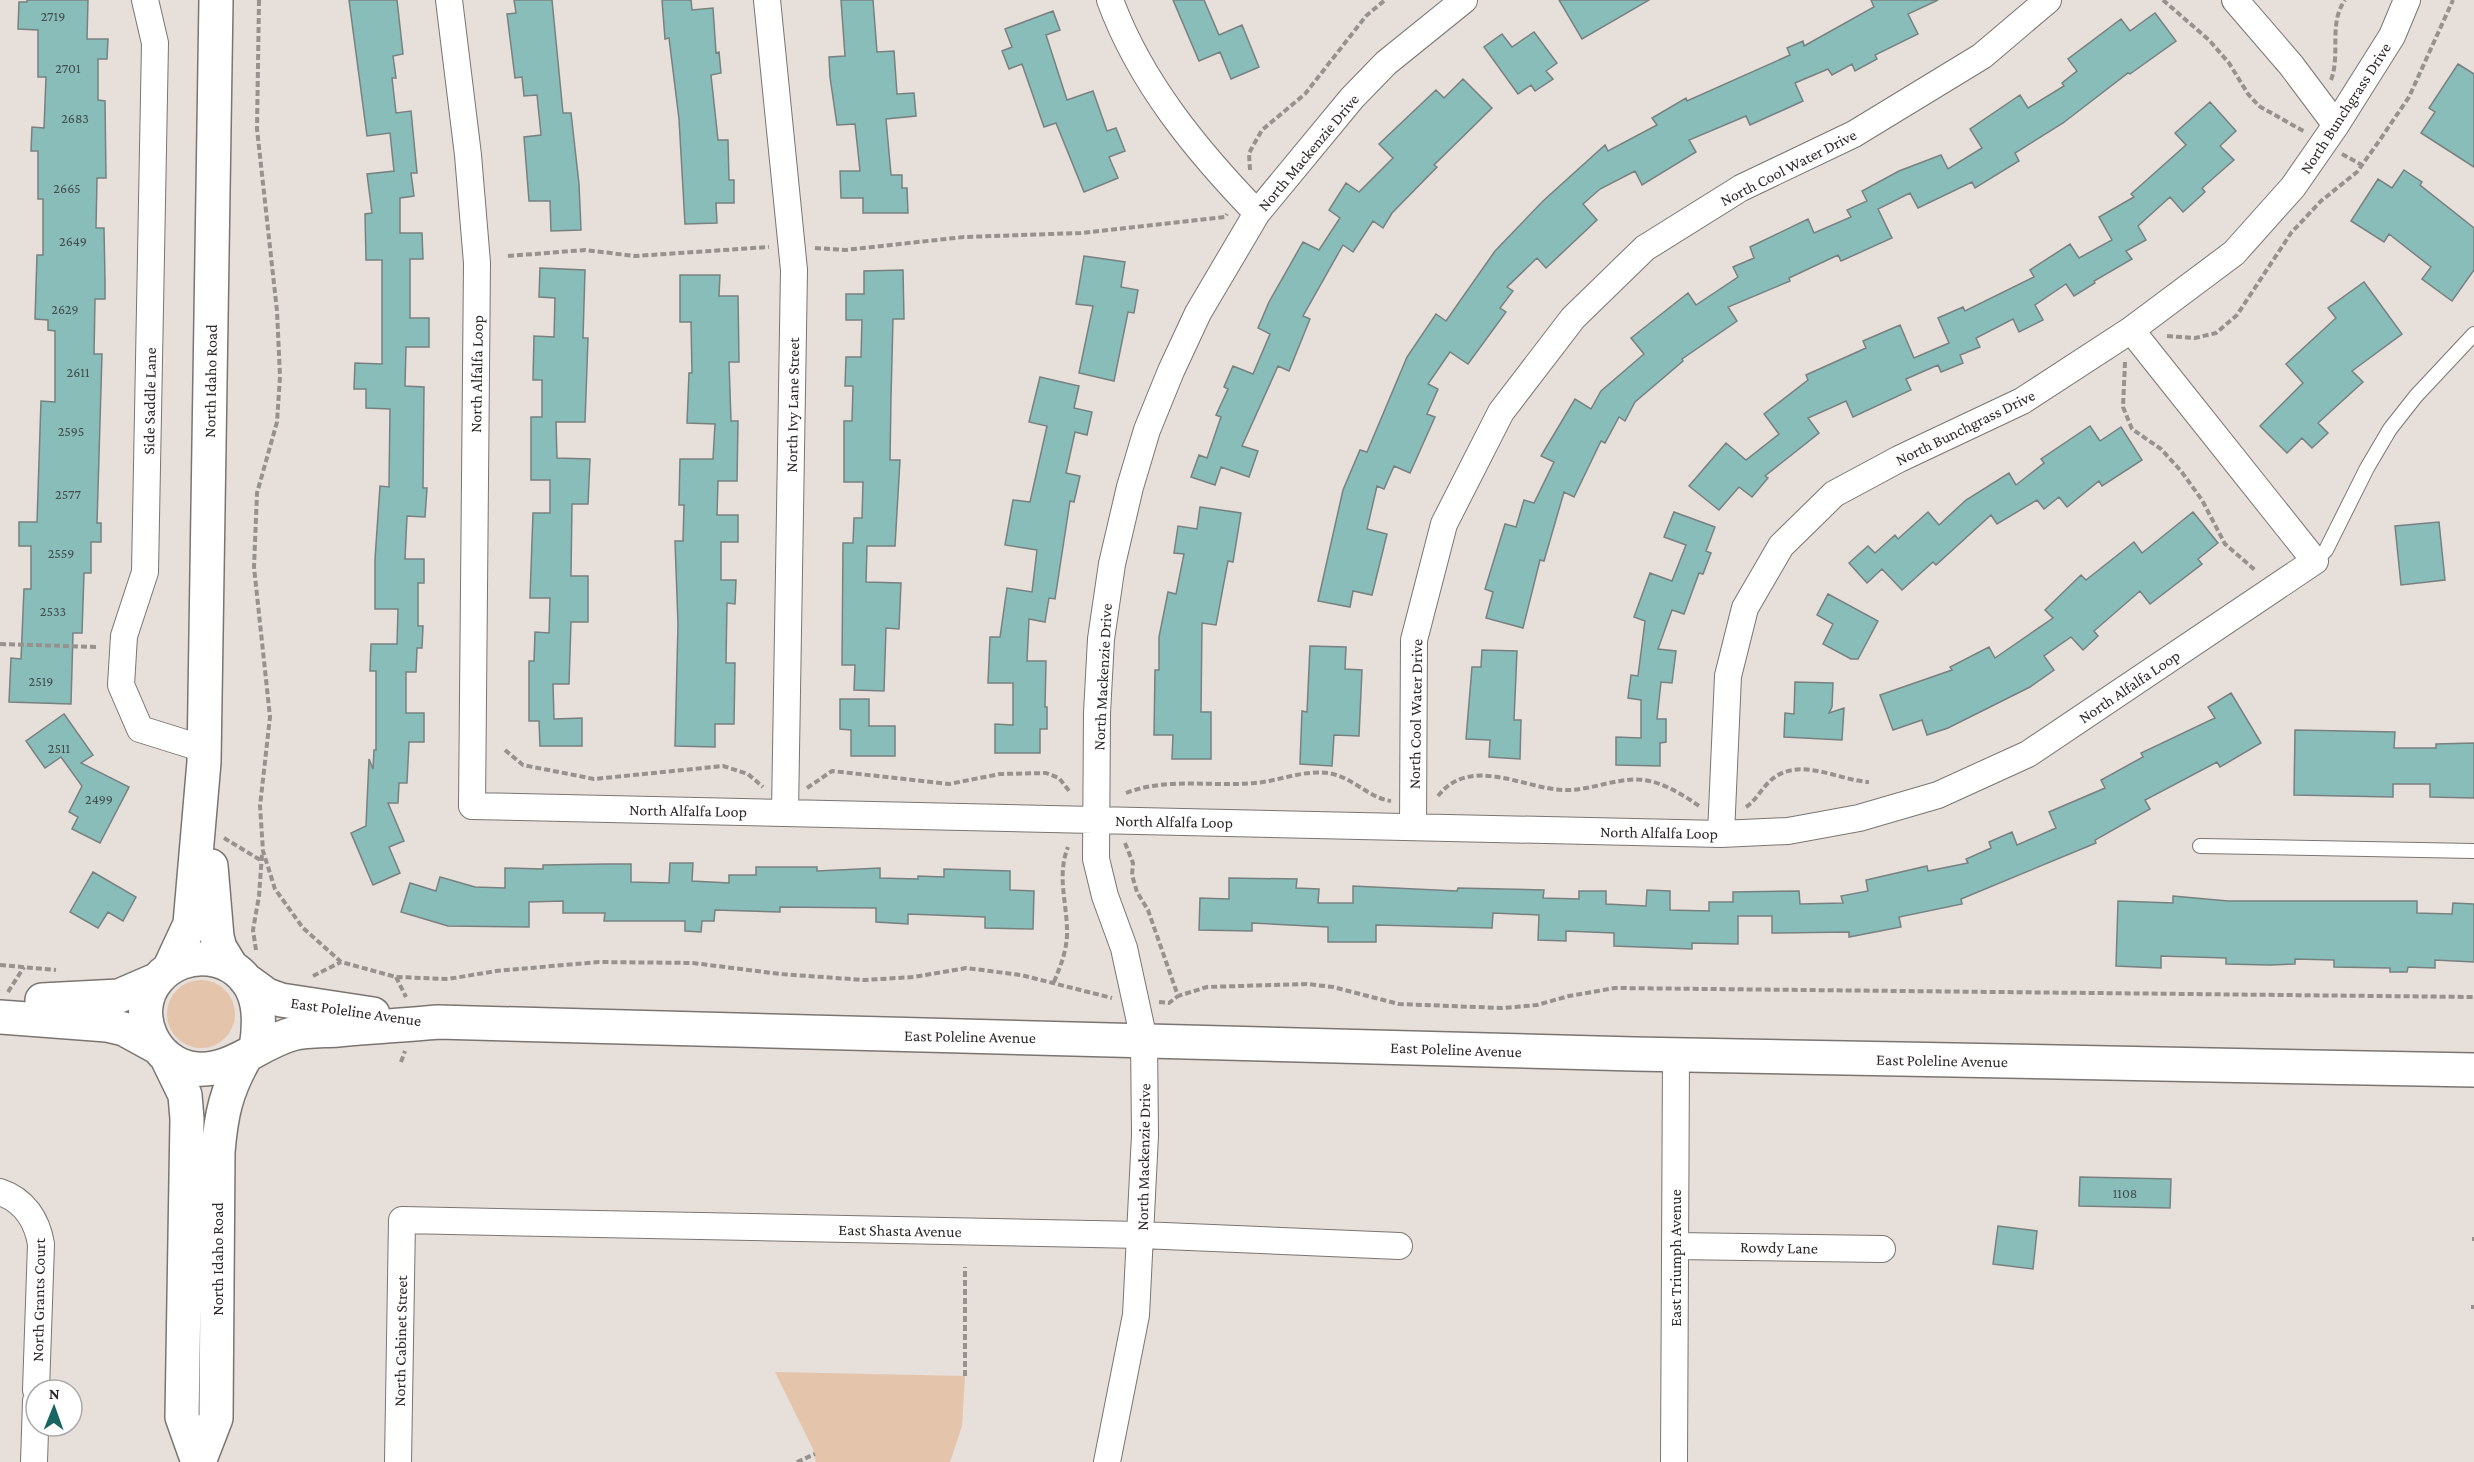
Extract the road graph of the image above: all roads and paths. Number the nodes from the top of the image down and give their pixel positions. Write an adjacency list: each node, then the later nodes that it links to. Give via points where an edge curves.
1 (145, 0): 32 (street, Side Saddle Lane, via 155,42 145,572 124,636 121,685 140,729)
2 (216, 0): 32 (main road, North Idaho Road)
3 (449, 0): 42 (street, North Alfalfa Loop, via 477,263 472,806)
4 (767, 0): 42 (street, North Ivy Lane Street, via 794,270)
5 (1110, 0): 18 (street, via 1131,46 1180,127)
6 (1385, 0): 17 (path, via 1366,16 1305,94 1262,130 1249,153)
7 (1464, 0): 18 (street, North Mackenzie Drive, via 1386,63)
8 (2048, 0): 44 (street, North Cool Water Drive, via 1982,56 1854,134 1741,188 1645,248 1573,318 1501,412 1444,524 1414,640)
9 (2163, 0): 16 (path, via 2209,40 2259,106)
10 (2235, 0): 15 (street, via 2292,65)
11 (2345, 0): 14 (path, via 2334,32 2337,55)
12 (2407, 0): 15 (street, North Bunchgrass Drive, via 2392,36)
13 (2453, 0): 25 (path, via 2409,97 2377,144 2357,172 2321,201 2291,233 2237,315 2216,333 2195,338)
14 (2332, 77)
15 (2336, 125): 23 (street, North Bunchgrass Drive, via 2293,187 2234,253)
16 (2306, 132)
17 (1250, 171)
18 (1257, 213): 43 (street, North Mackenzie Drive, via 1198,313 1171,371 1130,487 1112,564 1101,639)
19 (1225, 217): 21 (path, via 1081,233 952,238 844,250)
20 (758, 247): 22 (path, via 635,256 585,250)
21 (820, 248)
22 (508, 256)
23 (2131, 330): 27 (street); 46 (street, North Bunchgrass Drive, via 2022,401 1834,494 1781,546 1745,608 1728,676)
24 (2474, 334): 27 (lane, via 2390,429 2326,550)
25 (2165, 336)
26 (2124, 363): 28 (path, via 2123,407 2132,429 2162,449 2202,500 2225,544)
27 (2315, 561): 46 (street, North Alfalfa Loop, via 2028,754 1998,768 1938,795 1859,818 1788,831)
28 (2255, 570)
29 (0, 644): 30 (path)
30 (97, 647)
31 (505, 750): 34 (path, via 523,765 594,779 723,766 748,774)
32 (204, 755): 45 (main road, North Idaho Road); 58 (main road, North Idaho Road, via 190,924)
33 (1869, 782): 41 (path, via 1809,770 1788,770 1772,778)
34 (762, 787)
35 (809, 788): 36 (path, via 832,771 949,784 1017,773 1046,773 1059,778)
36 (1070, 792)
37 (1126, 793): 38 (path, via 1188,783 1257,783 1311,772 1330,773)
38 (1387, 801)
39 (1433, 802): 40 (path, via 1445,787 1459,779 1487,776 1563,790 1645,780 1675,790)
40 (1701, 807)
41 (1748, 807)
42 (785, 812): 43 (street, North Alfalfa Loop)
43 (1097, 820): 44 (street, North Alfalfa Loop); 64 (street, North Mackenzie Drive, via 1096,859 1124,948)
44 (1413, 827): 46 (street, North Alfalfa Loop)
45 (209, 830): 52 (path); 55 (main road, North Idaho Road, via 217,937 222,952)
46 (1722, 834)
47 (2200, 846): 51 (lane)
48 (263, 847): 52 (path)
49 (1068, 847): 60 (path, via 1062,863 1067,937)
50 (1124, 848): 61 (path, via 1133,863 1137,892 1148,910 1178,996 1207,987 1277,983 1333,987 1399,1004 1502,1008 1537,1005 1615,988)
51 (2474, 851)
52 (262, 861): 55 (path, via 254,948)
53 (341, 962): 59 (path)
54 (0, 965): 56 (path)
55 (245, 967): 58 (main road, via 200,958 184,960); 63 (main road, East Poleline Avenue, via 267,994 289,1002); 66 (main road, via 257,1012)
56 (24, 968): 57 (path); 62 (path)
57 (58, 970)
58 (163, 974): 62 (main road, via 132,993); 65 (main road, via 148,996 145,1013 148,1030)
59 (308, 977)
60 (1054, 982)
61 (2474, 997)
62 (1, 1007): 65 (main road, via 123,1029)
63 (438, 1022): 64 (main road, East Poleline Avenue); 66 (main road, East Poleline Avenue, via 295,1033)
64 (1144, 1040): 67 (main road, East Poleline Avenue); 71 (street, North Mackenzie Drive)
65 (161, 1052): 66 (main road, via 195,1069 209,1069); 82 (main road, North Idaho Road, via 185,1095 188,1119 182,1418)
66 (250, 1053): 82 (main road, North Idaho Road, via 232,1080 221,1112 216,1418)
67 (1676, 1055): 68 (main road, East Poleline Avenue); 73 (street, East Triumph Avenue)
68 (2474, 1070)
69 (0, 1192): 77 (street, North Grants Court, via 29,1212 38,1228 41,1244)
70 (402, 1220): 71 (street, East Shasta Avenue); 83 (street, North Cabinet Street)
71 (1141, 1235): 72 (street, East Shasta Avenue); 80 (street, North Mackenzie Drive, via 1136,1315)
72 (1399, 1246)
73 (1675, 1246): 74 (street, Rowdy Lane); 85 (street, East Triumph Avenue)
74 (1882, 1249)
75 (965, 1267): 76 (path)
76 (965, 1376)
77 (36, 1378)
78 (35, 1438): 81 (street)
79 (815, 1454): 84 (path)
80 (1112, 1461)
81 (34, 1462)
82 (198, 1462)
83 (398, 1462)
84 (797, 1462)
85 (1674, 1462)

